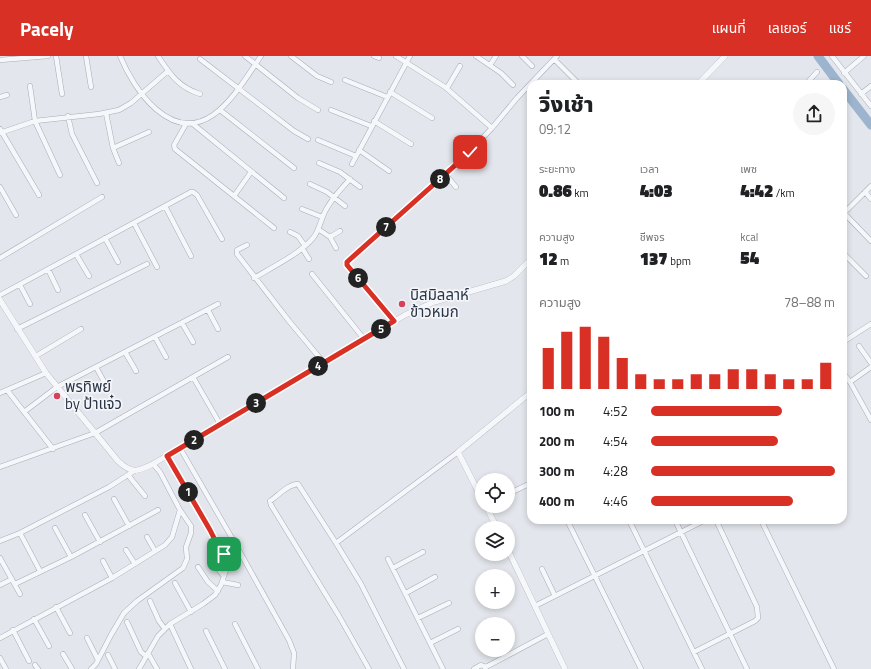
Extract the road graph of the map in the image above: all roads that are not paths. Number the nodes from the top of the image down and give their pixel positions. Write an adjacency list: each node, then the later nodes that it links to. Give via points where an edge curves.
1 (48, 56): 19 (street)
2 (56, 56): 42 (street)
3 (86, 56): 37 (street)
4 (120, 56): 43 (street, via 128,74)
5 (158, 56): 25 (street)
6 (245, 56): 21 (street)
7 (261, 56): 21 (street)
8 (291, 56): 33 (street, via 317,76)
9 (396, 56): 20 (street)
10 (410, 56): 20 (street)
11 (476, 56): 22 (street)
12 (496, 56): 22 (street)
13 (522, 56): 24 (street)
14 (725, 56): 31 (street)
15 (832, 56): 27 (street)
16 (864, 56): 27 (street)
17 (555, 57): 29 (street); 30 (street)
18 (200, 59): 39 (street)
19 (0, 60)
20 (406, 62): 40 (street); 41 (street)
21 (255, 64): 39 (street); 51 (street, via 298,98)
22 (490, 65): 34 (street)
23 (460, 66): 40 (street)
24 (532, 66)
25 (168, 71): 43 (street); 44 (street, via 182,86)
26 (817, 72): 32 (street)
27 (844, 73): 45 (street)
28 (345, 80): 48 (street)
29 (534, 80)
30 (575, 80)
31 (702, 80)
32 (810, 80)
33 (331, 82)
34 (513, 84)
35 (30, 86): 56 (street)
36 (871, 86): 45 (street)
37 (91, 87)
38 (527, 87): 60 (street)
39 (238, 88): 50 (street); 63 (street)
40 (447, 88): 60 (street)
41 (390, 92): 48 (street); 55 (street)
42 (62, 94)
43 (142, 94): 53 (street, via 124,108); 57 (street, via 158,111 172,120)
44 (200, 94)
45 (861, 94): 49 (street)
46 (7, 95): 47 (street)
47 (0, 97)
48 (387, 97): 59 (street)
49 (871, 106)
50 (220, 110): 58 (street); 72 (street)
51 (318, 110)
52 (330, 110): 59 (street)
53 (106, 113): 54 (street); 66 (street)
54 (68, 117): 56 (street); 78 (street, via 72,134)
55 (432, 118)
56 (35, 121): 61 (street); 76 (street)
57 (186, 124): 58 (street); 86 (street, via 174,147)
58 (193, 124): 74 (street)
59 (372, 124): 65 (street); 67 (street)
60 (492, 128): 75 (street)
61 (1, 131): 85 (street)
62 (149, 132): 66 (street)
63 (308, 139)
64 (318, 140): 68 (street)
65 (410, 144)
66 (113, 148): 69 (street)
67 (359, 150): 68 (street); 73 (street)
68 (356, 156): 71 (street)
69 (119, 163)
70 (320, 163): 77 (street)
71 (352, 164)
72 (294, 168)
73 (388, 171)
74 (251, 172): 86 (street); 89 (street)
75 (445, 174): 83 (street); 131 (street, via 347,262)
76 (60, 175)
77 (350, 179): 82 (street); 87 (street)
78 (98, 183)
79 (310, 184): 87 (street)
80 (871, 186): 84 (street)
81 (0, 187): 95 (street)
82 (360, 187)
83 (456, 187)
84 (864, 192): 90 (street); 94 (street)
85 (39, 195)
86 (234, 196): 99 (street)
87 (334, 196): 92 (street); 96 (street)
88 (102, 197): 113 (street)
89 (284, 198)
90 (871, 199)
91 (165, 206): 98 (street); 105 (street, via 195,192); 111 (street)
92 (345, 206)
93 (302, 209): 96 (street)
94 (847, 210)
95 (16, 214)
96 (322, 217): 100 (street)
97 (847, 218): 106 (street)
98 (134, 223): 104 (street); 118 (street)
99 (274, 228)
100 (318, 229): 103 (street); 108 (street, via 312,240)
101 (340, 231): 103 (street)
102 (290, 232): 108 (street, via 298,236)
103 (330, 237): 109 (street)
104 (105, 238): 110 (street); 115 (street)
105 (222, 239)
106 (871, 240)
107 (246, 246): 123 (street, via 236,253)
108 (304, 247): 114 (street); 123 (street)
109 (336, 248)
110 (76, 254): 119 (street); 121 (street)
111 (191, 256)
112 (847, 257): 122 (street)
113 (0, 258)
114 (310, 259)
115 (118, 262)
116 (527, 263): 131 (street, via 506,281 434,302)
117 (147, 264): 134 (street)
118 (157, 267)
119 (48, 269): 124 (street); 125 (street)
120 (312, 274): 138 (street)
121 (89, 276)
122 (866, 276)
123 (254, 278): 146 (street)
124 (20, 285): 126 (street); 128 (street)
125 (58, 290)
126 (0, 295)
127 (0, 300): 134 (street)
128 (30, 304)
129 (218, 304): 130 (street)
130 (208, 310): 132 (street); 136 (street)
131 (394, 321): 138 (street)
132 (182, 323): 137 (street); 140 (street)
133 (871, 324): 139 (street)
134 (17, 329): 143 (street)
135 (81, 329): 143 (street)
136 (218, 329)
137 (155, 337): 142 (street); 144 (street)
138 (364, 339): 146 (street)
139 (847, 339)
140 (193, 342)
141 (859, 346): 147 (street)
142 (125, 352): 148 (street); 150 (street)
143 (36, 356): 151 (street)
144 (166, 357)
145 (228, 357): 152 (street)
146 (324, 362): 162 (street)
147 (871, 363)
148 (96, 367): 155 (street); 156 (street)
149 (871, 367): 154 (street)
150 (136, 371)
151 (46, 373): 155 (street); 157 (street)
152 (193, 377): 162 (street); 163 (street)
153 (847, 378): 154 (street)
154 (850, 382): 161 (street)
155 (56, 386): 160 (street); 163 (street)
156 (108, 388)
157 (7, 390): 158 (street); 160 (street)
158 (0, 393)
159 (527, 395): 166 (street)
160 (24, 412): 165 (street)
161 (871, 420)
162 (220, 424): 164 (street)
163 (95, 433): 165 (street); 170 (street, via 118,461)
164 (180, 448): 167 (street); 261 (street, via 289,640 294,653)
165 (53, 449): 169 (street)
166 (458, 452): 172 (street); 193 (street)
167 (167, 456): 168 (street); 194 (street)
168 (153, 464): 170 (street); 178 (street)
169 (0, 467)
170 (134, 471): 171 (street)
171 (128, 476): 175 (street); 188 (street)
172 (475, 485)
173 (527, 485): 174 (street)
174 (515, 491)
175 (145, 496)
176 (114, 499): 186 (street)
177 (158, 510): 186 (street)
178 (180, 510): 196 (street, via 171,540); 249 (street, via 191,530 186,547 186,564 127,610 120,618)
179 (85, 515): 192 (street)
180 (569, 524): 210 (street)
181 (631, 524): 197 (street)
182 (677, 524): 189 (street)
183 (698, 524): 189 (street)
184 (718, 524): 239 (street, via 759,614 755,621)
185 (763, 524): 270 (street)
186 (129, 526): 192 (street)
187 (55, 528): 199 (street)
188 (20, 532): 191 (street); 208 (street)
189 (681, 532): 197 (street); 239 (street)
190 (147, 538): 196 (street)
191 (0, 541)
192 (100, 542): 199 (street)
193 (336, 543): 262 (street, via 298,484 289,487 270,501); 263 (street, via 361,584)
194 (219, 548): 209 (street, via 217,568); 209 (street, via 226,557 227,567)
195 (126, 550): 204 (street)
196 (155, 551): 204 (street)
197 (644, 551): 210 (street); 244 (street)
198 (423, 552): 206 (street)
199 (71, 557): 208 (street)
200 (0, 558): 213 (street)
201 (388, 559): 206 (street)
202 (102, 561): 212 (street)
203 (513, 561): 225 (street)
204 (134, 564): 212 (street)
205 (198, 568): 219 (street, via 211,586)
206 (393, 568): 220 (street)
207 (542, 569): 222 (street)
208 (40, 571): 216 (street)
209 (223, 575): 214 (street)
210 (594, 576): 222 (street); 267 (street)
211 (435, 577): 220 (street)
212 (112, 578): 226 (street)
213 (12, 579): 216 (street); 217 (street)
214 (222, 582): 218 (street); 219 (street)
215 (175, 583): 227 (street)
216 (15, 584): 221 (street)
217 (0, 585)
218 (238, 585)
219 (218, 591): 227 (street, via 211,599)
220 (406, 592): 228 (street)
221 (20, 594)
222 (555, 596): 225 (street)
223 (150, 601): 233 (street)
224 (449, 603): 228 (street)
225 (535, 606): 238 (street)
226 (56, 607): 229 (street); 237 (street)
227 (191, 612): 231 (street)
228 (418, 618): 242 (street)
229 (34, 619): 235 (street); 243 (street)
230 (126, 622): 246 (street, via 142,652)
231 (170, 624): 233 (street); 258 (street)
232 (235, 624): 260 (street)
233 (165, 629): 246 (street)
234 (458, 629): 242 (street)
235 (13, 630): 240 (street); 250 (street)
236 (206, 632): 259 (street)
237 (70, 633)
238 (548, 634): 251 (street); 266 (street)
239 (730, 634): 244 (street); 269 (street)
240 (0, 638)
241 (87, 638): 249 (street)
242 (430, 643): 264 (street)
243 (49, 646)
244 (694, 652): 268 (street)
245 (63, 654): 253 (street)
246 (147, 654): 256 (street); 257 (street)
247 (108, 655): 255 (street)
248 (0, 658): 252 (street)
249 (98, 660): 254 (street)
250 (29, 661)
251 (485, 668): 265 (street, via 481,666)
252 (6, 669)
253 (72, 669)
254 (91, 669)
255 (115, 669)
256 (139, 669)
257 (157, 669)
258 (191, 669)
259 (225, 669)
260 (258, 669)
261 (294, 669)
262 (369, 669)
263 (404, 669)
264 (443, 669)
265 (474, 669)
266 (565, 669)
267 (640, 669)
268 (702, 669)
269 (747, 669)
270 (834, 669)

